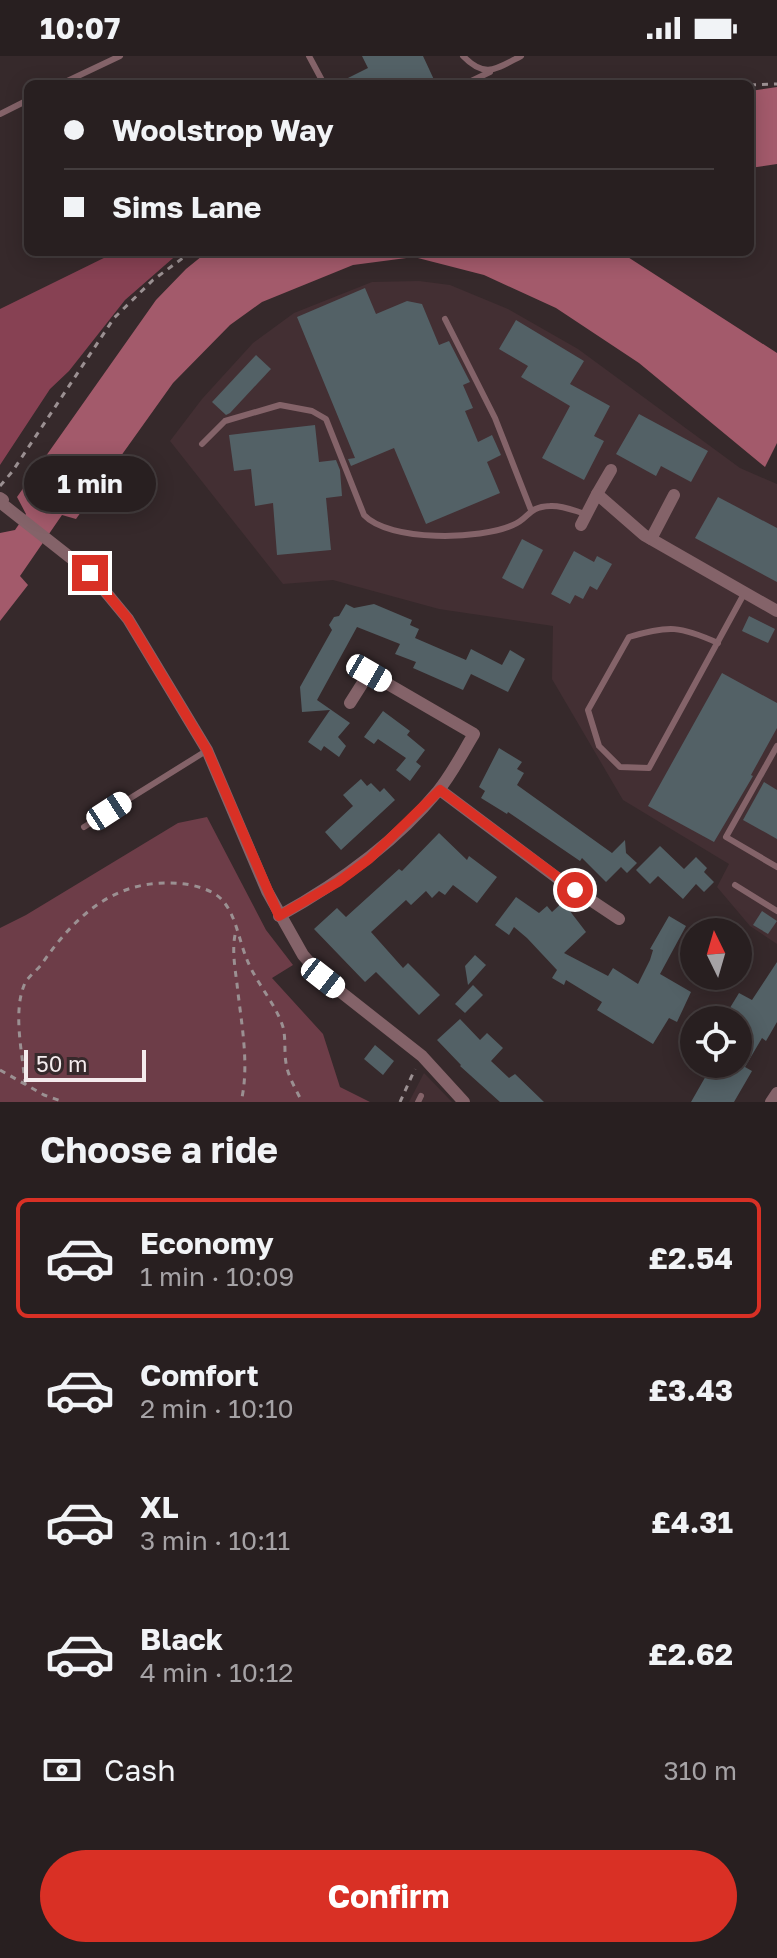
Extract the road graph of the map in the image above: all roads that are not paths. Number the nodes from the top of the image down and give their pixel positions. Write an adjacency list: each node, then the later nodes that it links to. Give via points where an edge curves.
1 (120, 56): 6 (lane)
2 (309, 56): 7 (lane)
3 (463, 56): 5 (lane, via 480,70)
4 (521, 56): 5 (lane)
5 (492, 71): 8 (lane)
6 (69, 80)
7 (322, 80)
8 (473, 80)
9 (24, 102): 10 (lane)
10 (0, 114)
11 (445, 319): 17 (lane, via 495,418)
12 (202, 444): 17 (lane, via 225,421 280,405 312,411 326,419 370,522 417,535 457,537 514,525)
13 (611, 470): 14 (street)
14 (597, 494): 18 (street); 19 (street)
15 (674, 495): 19 (street)
16 (0, 501): 25 (street, via 90,573 128,619)
17 (531, 510): 18 (lane, via 552,505)
18 (584, 519)
19 (651, 539): 20 (street)
20 (745, 592): 21 (street); 22 (lane)
21 (777, 611)
22 (718, 643): 22 (lane, via 689,630 659,627 629,637 588,710 599,746 620,767 649,768)
23 (350, 703): 27 (street, via 369,673 474,734)
24 (777, 746): 26 (lane)
25 (207, 750): 28 (lane); 32 (street)
26 (773, 762): 29 (lane, via 726,837)
27 (440, 790): 32 (street, via 369,859); 33 (street)
28 (84, 827)
29 (777, 867)
30 (735, 885): 31 (lane)
31 (777, 911)
32 (279, 916): 35 (street, via 323,978 422,1056)
33 (619, 919)
34 (777, 1093): 36 (street)
35 (464, 1102)
36 (771, 1102)

